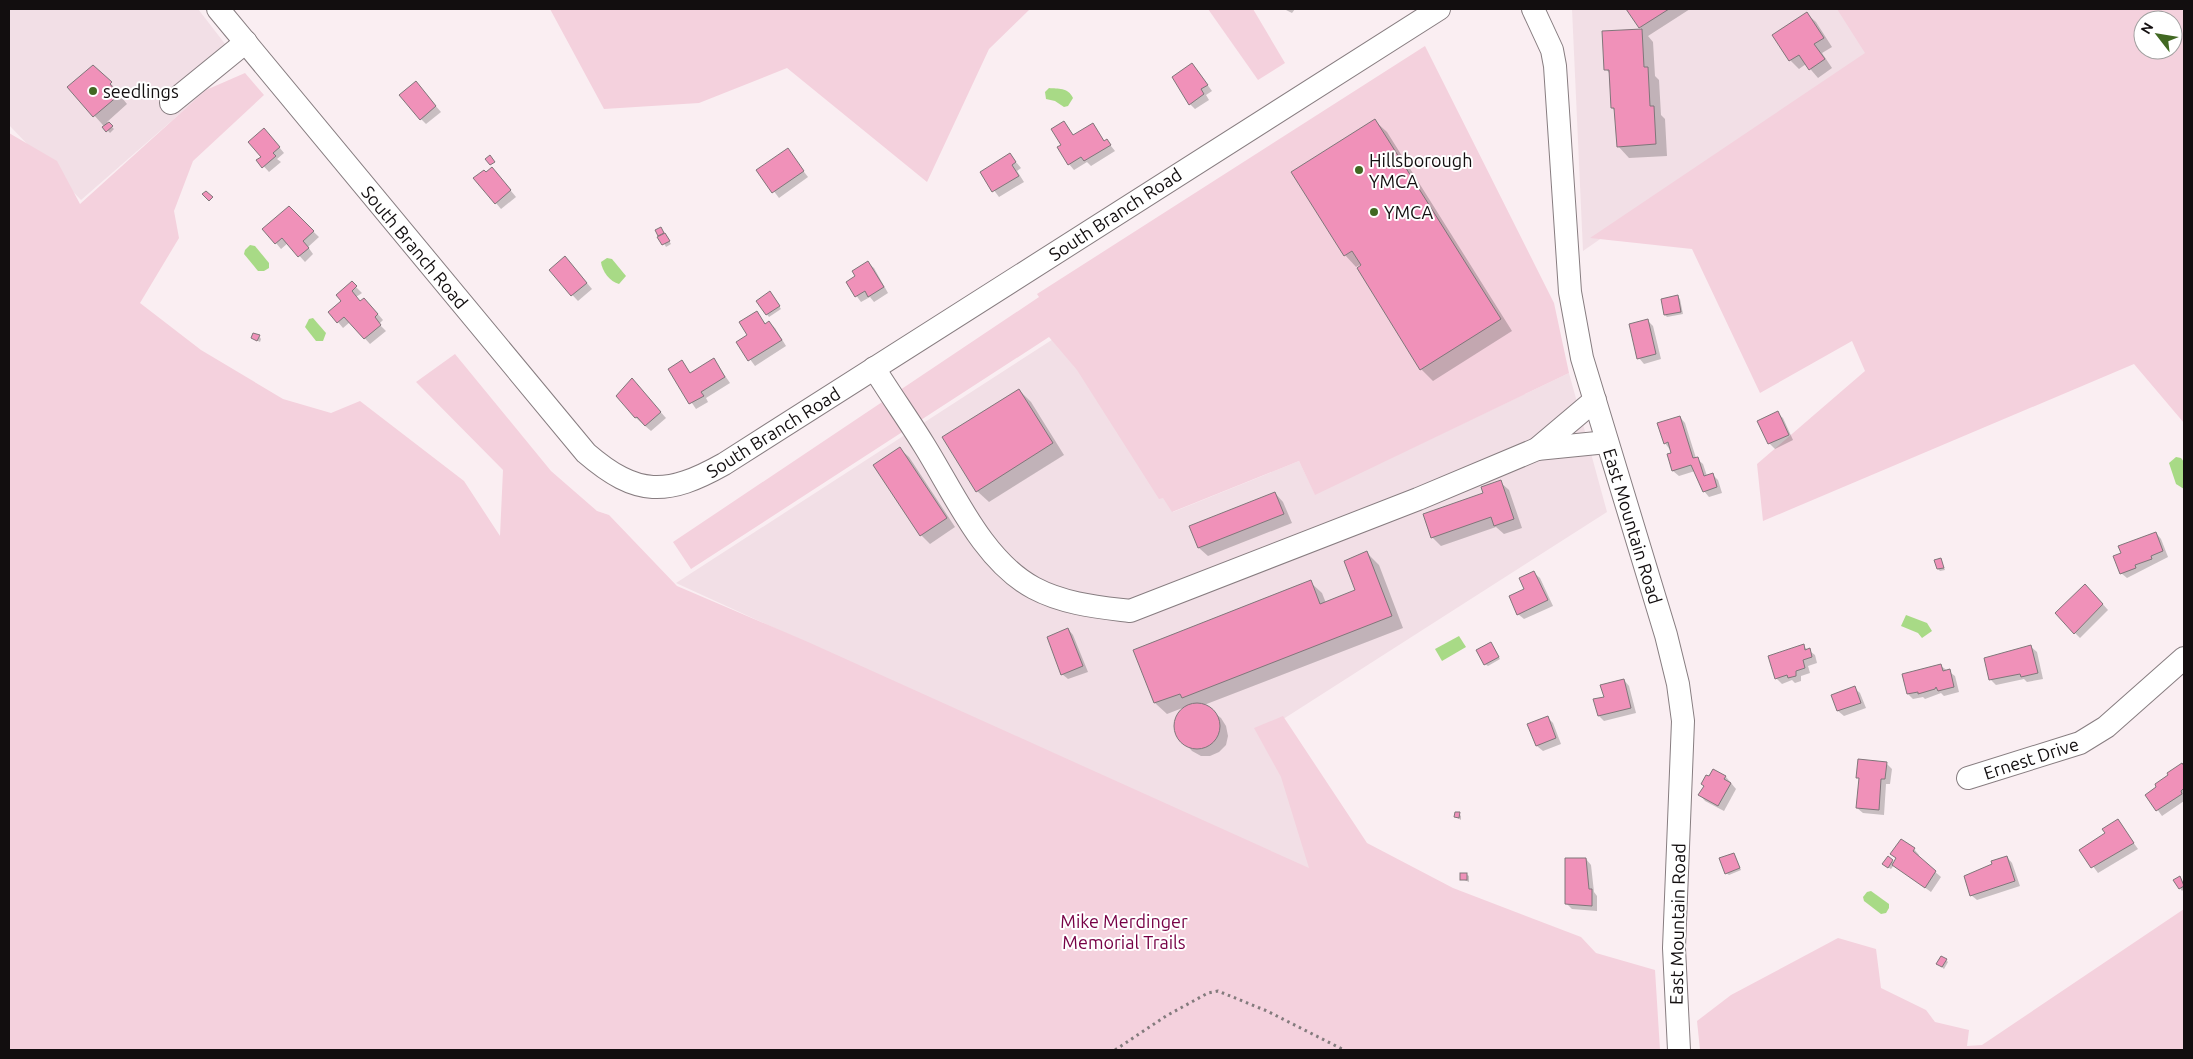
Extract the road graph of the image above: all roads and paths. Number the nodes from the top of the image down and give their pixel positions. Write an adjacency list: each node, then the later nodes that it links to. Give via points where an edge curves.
1 (218, 9): 4 (street, South Branch Road)
2 (1439, 9): 6 (street, South Branch Road)
3 (1533, 9): 7 (street, East Mountain Road, via 1552,50 1555,66 1570,292 1582,358)
4 (246, 42): 5 (street); 6 (street, South Branch Road, via 570,436 616,476 653,487 677,486 696,480)
5 (172, 103)
6 (874, 368): 9 (street, via 986,547 1008,570 1034,588 1060,598 1130,611 1418,500)
7 (1595, 400): 8 (street, East Mountain Road); 9 (street)
8 (1607, 442): 9 (street); 14 (street, East Mountain Road, via 1666,635 1683,721 1674,938)
9 (1537, 449)
10 (2184, 658): 11 (street, Ernest Drive, via 2106,726 2080,744)
11 (1968, 778)
12 (1115, 1050): 13 (path, via 1166,1016 1208,993 1218,991 1274,1014)
13 (1344, 1050)
14 (1679, 1050)

